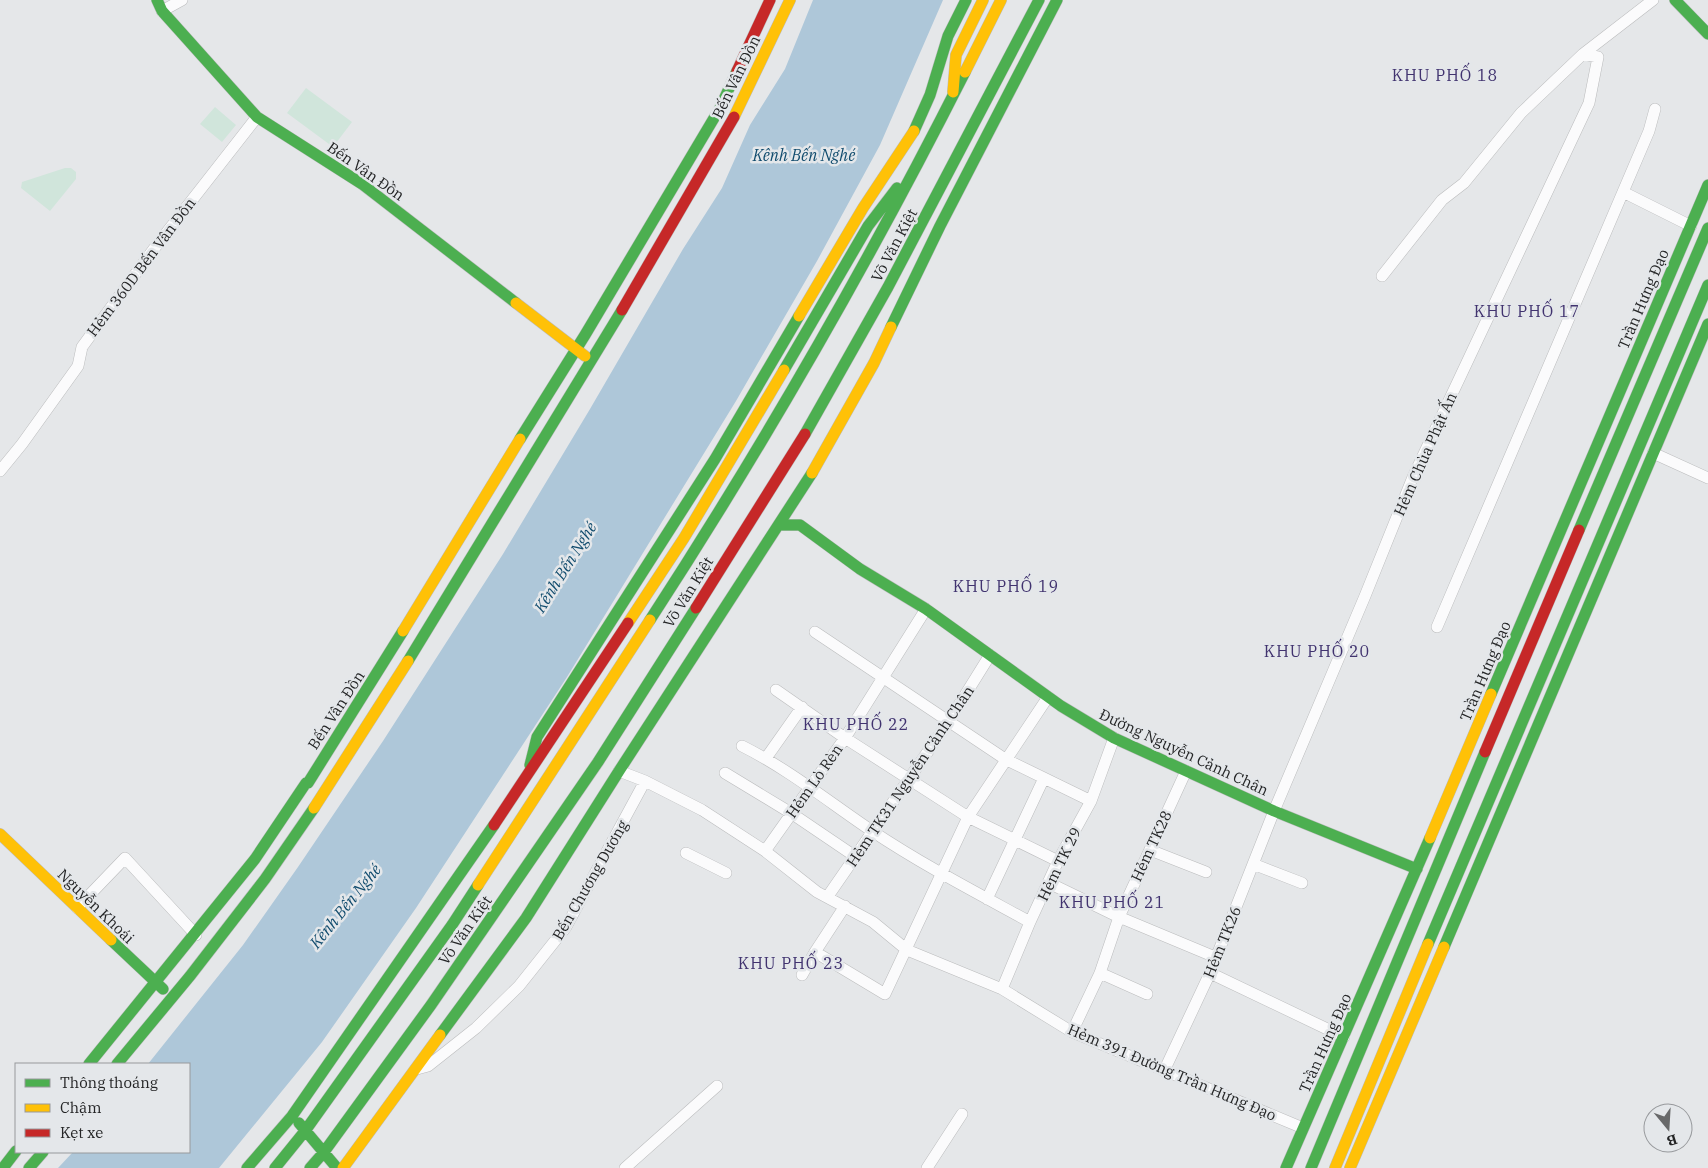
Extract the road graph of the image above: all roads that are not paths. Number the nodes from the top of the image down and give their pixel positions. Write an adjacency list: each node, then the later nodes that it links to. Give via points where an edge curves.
1 (157, 0): 12 (main road, Bến Vân Đồn)
2 (182, 0): 12 (street)
3 (790, 0): 21 (main road, Bến Vân Đồn)
4 (966, 0): 17 (main road, Võ Văn Kiệt, via 948,36)
5 (983, 0): 14 (main road)
6 (1001, 0): 16 (main road, Võ Văn Kiệt)
7 (1039, 0): 145 (main road, Võ Văn Kiệt, via 888,287 791,458 588,777 431,1005)
8 (1058, 0): 42 (main road, Võ Văn Kiệt, via 853,402)
9 (1653, 0): 15 (street)
10 (1674, 0): 13 (main road)
11 (768, 3): 18 (main road, Bến Vân Đồn)
12 (162, 11): 20 (main road, Bến Vân Đồn)
13 (1708, 34)
14 (956, 54): 16 (main road); 17 (main road)
15 (1583, 54): 27 (street, via 1521,113 1464,183 1442,200); 86 (street, Hẻm Chùa Phật Ấn, via 1598,58 1589,103 1413,477)
16 (953, 93): 22 (main road, Võ Văn Kiệt)
17 (930, 95): 79 (main road, Võ Văn Kiệt, via 917,126 862,208 715,459 537,737)
18 (720, 108): 21 (main road); 32 (main road, Bến Vân Đồn)
19 (1655, 109): 24 (street)
20 (257, 117): 32 (main road, Bến Vân Đồn, via 362,184); 40 (street, Hẻm 360D Bến Vân Đồn, via 82,346 78,366)
21 (733, 120): 33 (main road, Bến Vân Đồn)
22 (924, 153): 79 (main road, Võ Văn Kiệt, via 868,226 684,538); 142 (main road, Võ Văn Kiệt, via 798,382 702,540 504,848)
23 (1708, 185): 25 (main road, Trần Hưng Đạo)
24 (1623, 192): 25 (street); 52 (street)
25 (1691, 226): 26 (main road); 29 (main road, Trần Hưng Đạo)
26 (1707, 230): 30 (main road, Trần Hưng Đạo)
27 (1382, 276)
28 (1708, 285): 38 (main road)
29 (1651, 320): 30 (main road); 34 (main road, Trần Hưng Đạo)
30 (1666, 324): 35 (main road, Trần Hưng Đạo)
31 (1708, 324): 39 (main road)
32 (576, 349): 33 (main road, Bến Vân Đồn); 113 (main road, Bến Vân Đồn, via 308,783)
33 (592, 361): 125 (main road, Bến Vân Đồn, via 332,782 266,879)
34 (1618, 395): 35 (main road); 36 (main road, Trần Hưng Đạo)
35 (1634, 401): 37 (main road, Trần Hưng Đạo)
36 (1603, 431): 37 (main road); 43 (main road, Trần Hưng Đạo)
37 (1618, 438): 38 (main road); 44 (main road, Trần Hưng Đạo)
38 (1639, 447): 39 (main road); 47 (main road)
39 (1653, 453): 41 (street); 48 (main road)
40 (0, 471)
41 (1708, 478)
42 (794, 502): 45 (main road, Võ Văn Kiệt); 46 (main road)
43 (1572, 506): 44 (main road); 49 (main road, Trần Hưng Đạo)
44 (1586, 512): 50 (main road, Trần Hưng Đạo)
45 (779, 525): 46 (main road); 73 (main road, Võ Văn Kiệt)
46 (800, 525): 51 (main road, Đường Nguyễn Cảnh Chân, via 860,569)
47 (1592, 560): 48 (main road); 57 (main road)
48 (1606, 564): 58 (main road)
49 (1540, 581): 50 (main road); 54 (main road, Trần Hưng Đạo)
50 (1556, 586): 56 (main road, Trần Hưng Đạo)
51 (926, 609): 55 (main road, Đường Nguyễn Cảnh Chân); 59 (street, Hẻm Lò Rèn)
52 (1437, 627)
53 (815, 632): 59 (street)
54 (1509, 654): 56 (main road); 61 (main road, Trần Hưng Đạo)
55 (990, 655): 62 (main road, Đường Nguyễn Cảnh Chân); 67 (street, Hẻm TK31 Nguyễn Cảnh Chân)
56 (1525, 660): 57 (main road); 63 (main road, Trần Hưng Đạo)
57 (1546, 668): 58 (main road); 65 (main road)
58 (1560, 673): 66 (main road)
59 (883, 676): 67 (street); 68 (street, Hẻm Lò Rèn)
60 (776, 690): 64 (street)
61 (1491, 696): 63 (main road); 82 (main road, Trần Hưng Đạo)
62 (1048, 697): 69 (main road, Đường Nguyễn Cảnh Chân); 72 (street)
63 (1508, 702): 84 (main road, Trần Hưng Đạo)
64 (802, 707): 68 (street); 71 (street)
65 (1529, 709): 66 (main road); 76 (main road)
66 (1543, 713): 78 (main road)
67 (949, 721): 72 (street); 80 (street, Hẻm TK31 Nguyễn Cảnh Chân)
68 (845, 738): 80 (street); 83 (street, Hẻm Lò Rèn)
69 (1114, 738): 74 (main road, Đường Nguyễn Cảnh Chân); 85 (street, Hẻm TK 29)
70 (742, 746): 71 (street)
71 (766, 758): 83 (street)
72 (1005, 759): 77 (street); 88 (street)
73 (619, 771): 81 (street, Hẻm 391 Đường Trần Hưng Ðạo); 132 (main road, Võ Văn Kiệt, via 526,918)
74 (1186, 771): 86 (main road, Đường Nguyễn Cảnh Chân); 92 (street, Hẻm TK28)
75 (725, 773): 87 (street)
76 (1502, 773): 78 (main road); 103 (main road)
77 (1044, 778): 85 (street); 91 (street)
78 (1515, 778): 106 (main road)
79 (526, 779): 138 (main road, Võ Văn Kiệt)
80 (909, 780): 88 (street); 89 (street, Hẻm TK31 Nguyễn Cảnh Chân)
81 (644, 782): 93 (street, Hẻm 391 Đường Trần Hưng Ðạo, via 702,810); 132 (street, Bến Chương Dương, via 566,927 519,986 476,1028 428,1066)
82 (1454, 782): 84 (main road); 98 (main road, Trần Hưng Đạo)
83 (809, 788): 87 (street, Hẻm Lò Rèn); 89 (street)
84 (1470, 788): 102 (main road, Trần Hưng Đạo)
85 (1091, 801): 96 (street, Hẻm TK 29)
86 (1274, 811): 97 (street, Hẻm TK26); 98 (main road, Đường Nguyễn Cảnh Chân)
87 (792, 813): 93 (street, Hẻm Lò Rèn); 95 (street)
88 (968, 817): 91 (street); 101 (street)
89 (873, 832): 95 (street, Hẻm TK31 Nguyễn Cảnh Chân); 101 (street)
90 (0, 834): 110 (main road, Nguyễn Khoái)
91 (1014, 840): 96 (street); 108 (street)
92 (1150, 850): 99 (street); 111 (street, Hẻm TK28)
93 (765, 851): 107 (street, Hẻm 391 Đường Trần Hưng Ðạo, via 817,892)
94 (686, 853): 100 (street)
95 (856, 857): 107 (street, Hẻm TK31 Nguyễn Cảnh Chân)
96 (1058, 861): 104 (street, Hẻm TK 29)
97 (1253, 864): 105 (street); 116 (street, Hẻm TK26)
98 (1417, 869): 102 (main road, Đường Nguyễn Cảnh Chân); 128 (main road, Trần Hưng Đạo)
99 (1206, 872)
100 (726, 873)
101 (940, 873): 108 (street); 114 (street)
102 (1433, 874): 103 (main road, Đường Nguyễn Cảnh Chân); 136 (main road, Trần Hưng Đạo)
103 (1454, 882): 106 (main road, Đường Nguyễn Cảnh Chân); 117 (main road)
104 (1049, 883): 111 (street); 112 (street, Hẻm TK 29)
105 (1302, 884)
106 (1468, 888): 118 (main road)
107 (828, 896): 109 (street, Hẻm 391 Đường Trần Hưng Ðạo)
108 (987, 898): 112 (street)
109 (845, 906): 114 (street, Hẻm 391 Đường Trần Hưng Ðạo, via 873,922); 115 (street)
110 (77, 908): 113 (street, via 125,858); 122 (main road, Nguyễn Khoái)
111 (1119, 917): 116 (street); 120 (street, Hẻm TK28)
112 (1030, 922): 123 (street, Hẻm TK 29)
113 (196, 935): 122 (main road, Bến Vân Đồn)
114 (907, 950): 115 (street, via 885,994); 123 (street, Hẻm 391 Đường Trần Hưng Ðạo)
115 (815, 952): 121 (street)
116 (1215, 957): 119 (street, Hẻm TK26)
117 (1422, 959): 118 (main road); 127 (main road)
118 (1436, 964): 129 (main road)
119 (1210, 972): 128 (street); 133 (street, Hẻm TK26)
120 (1100, 973): 124 (street); 126 (street, Hẻm TK28)
121 (802, 975)
122 (155, 983): 125 (main road, Nguyễn Khoái); 130 (main road, Bến Vân Đồn)
123 (1002, 989): 126 (street, Hẻm 391 Đường Trần Hưng Ðạo)
124 (1148, 994)
125 (173, 998): 131 (main road, Bến Vân Đồn)
126 (1072, 1032): 133 (street, Hẻm 391 Đường Trần Hưng Ðạo)
127 (1391, 1033): 129 (main road); 139 (main road)
128 (1344, 1037): 135 (main road, Trần Hưng Đạo)
129 (1405, 1038): 140 (main road)
130 (90, 1063)
131 (118, 1063)
132 (415, 1070): 155 (main road, Võ Văn Kiệt)
133 (1164, 1071): 141 (street, Hẻm 391 Đường Trần Hưng Ðạo)
134 (716, 1086): 156 (street)
135 (1316, 1100): 136 (main road); 141 (main road, Trần Hưng Đạo)
136 (1336, 1108): 143 (main road, Trần Hưng Đạo)
137 (962, 1114): 157 (street)
138 (292, 1116): 142 (main road); 149 (main road, Võ Văn Kiệt)
139 (1356, 1117): 140 (main road); 144 (main road)
140 (1369, 1122): 148 (main road)
141 (1303, 1128): 143 (main road); 158 (main road, Trần Hưng Đạo)
142 (305, 1131): 145 (main road); 152 (main road, Võ Văn Kiệt)
143 (1324, 1137): 159 (main road, Trần Hưng Đạo)
144 (1343, 1150): 148 (main road); 160 (main road)
145 (324, 1152): 153 (main road, Võ Văn Kiệt); 154 (main road)
146 (15, 1153): 150 (main road)
147 (42, 1153): 151 (main road)
148 (1356, 1155): 161 (main road)
149 (247, 1167)
150 (2, 1168)
151 (29, 1168)
152 (275, 1168)
153 (310, 1168)
154 (337, 1168)
155 (343, 1168)
156 (625, 1168)
157 (927, 1168)
158 (1286, 1168)
159 (1311, 1168)
160 (1335, 1168)
161 (1350, 1168)

